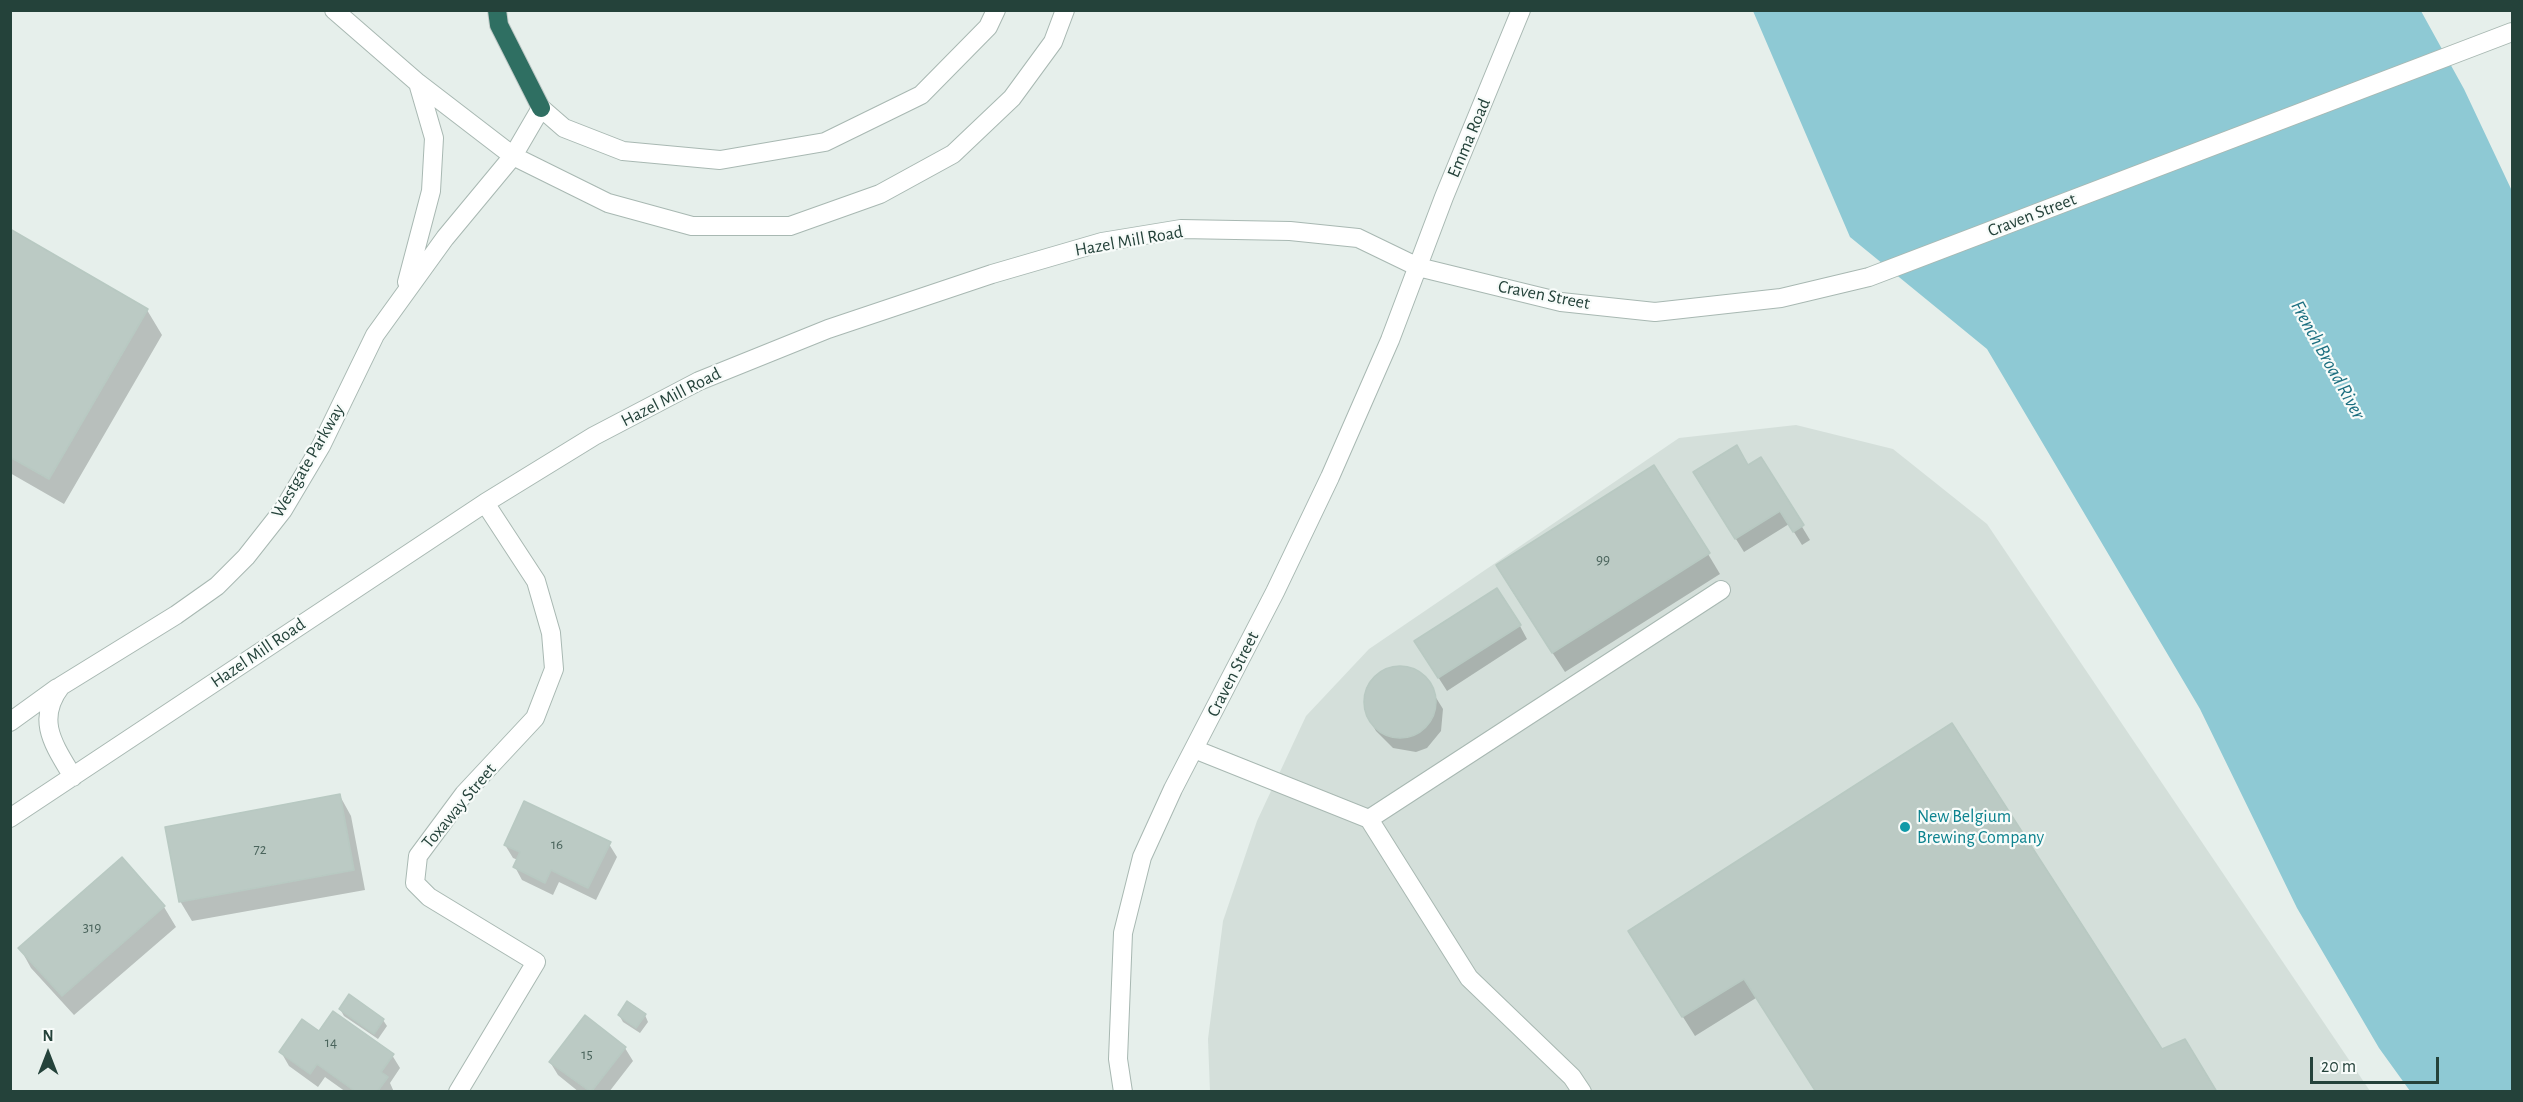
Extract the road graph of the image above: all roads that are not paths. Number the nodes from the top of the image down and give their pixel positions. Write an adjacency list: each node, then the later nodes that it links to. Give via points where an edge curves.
1 (334, 10): 7 (street)
2 (497, 10): 8 (highway, via 499,25)
3 (996, 10): 8 (street, via 988,27 921,96 825,142 720,160 623,151 564,128)
4 (1065, 10): 9 (street, via 1053,42 1012,98 953,154 880,194 790,226 692,226 608,203)
5 (1521, 10): 10 (street, Emma Road)
6 (2512, 32): 10 (street, Craven Street, via 1869,277 1781,298 1655,312 1561,302)
7 (417, 83): 9 (street); 11 (street, via 435,138 431,191)
8 (541, 108): 9 (street, Westgate Parkway)
9 (513, 156): 11 (street, Westgate Parkway)
10 (1418, 267): 12 (street, Hazel Mill Road, via 1358,238 1290,231 1181,229 1102,242 828,329 699,381 594,436); 16 (street, Craven Street, via 1329,477)
11 (405, 292): 14 (street, Westgate Parkway, via 375,335 321,446 288,501 246,557 217,586 176,615)
12 (485, 503): 17 (street, Hazel Mill Road); 20 (street, Toxaway Street, via 536,581 551,633 554,669 535,718 464,794 417,856 415,883 429,897 536,962)
13 (1721, 590): 19 (street)
14 (61, 686): 15 (street, Westgate Parkway); 17 (street, via 52,697 48,729)
15 (10, 723)
16 (1194, 749): 19 (street); 21 (street, Craven Street, via 1142,857 1123,933 1118,1059)
17 (73, 777): 18 (street, Hazel Mill Road)
18 (10, 818)
19 (1369, 819): 22 (street, via 1469,978 1572,1077)
20 (458, 1092)
21 (1123, 1092)
22 (1582, 1092)

